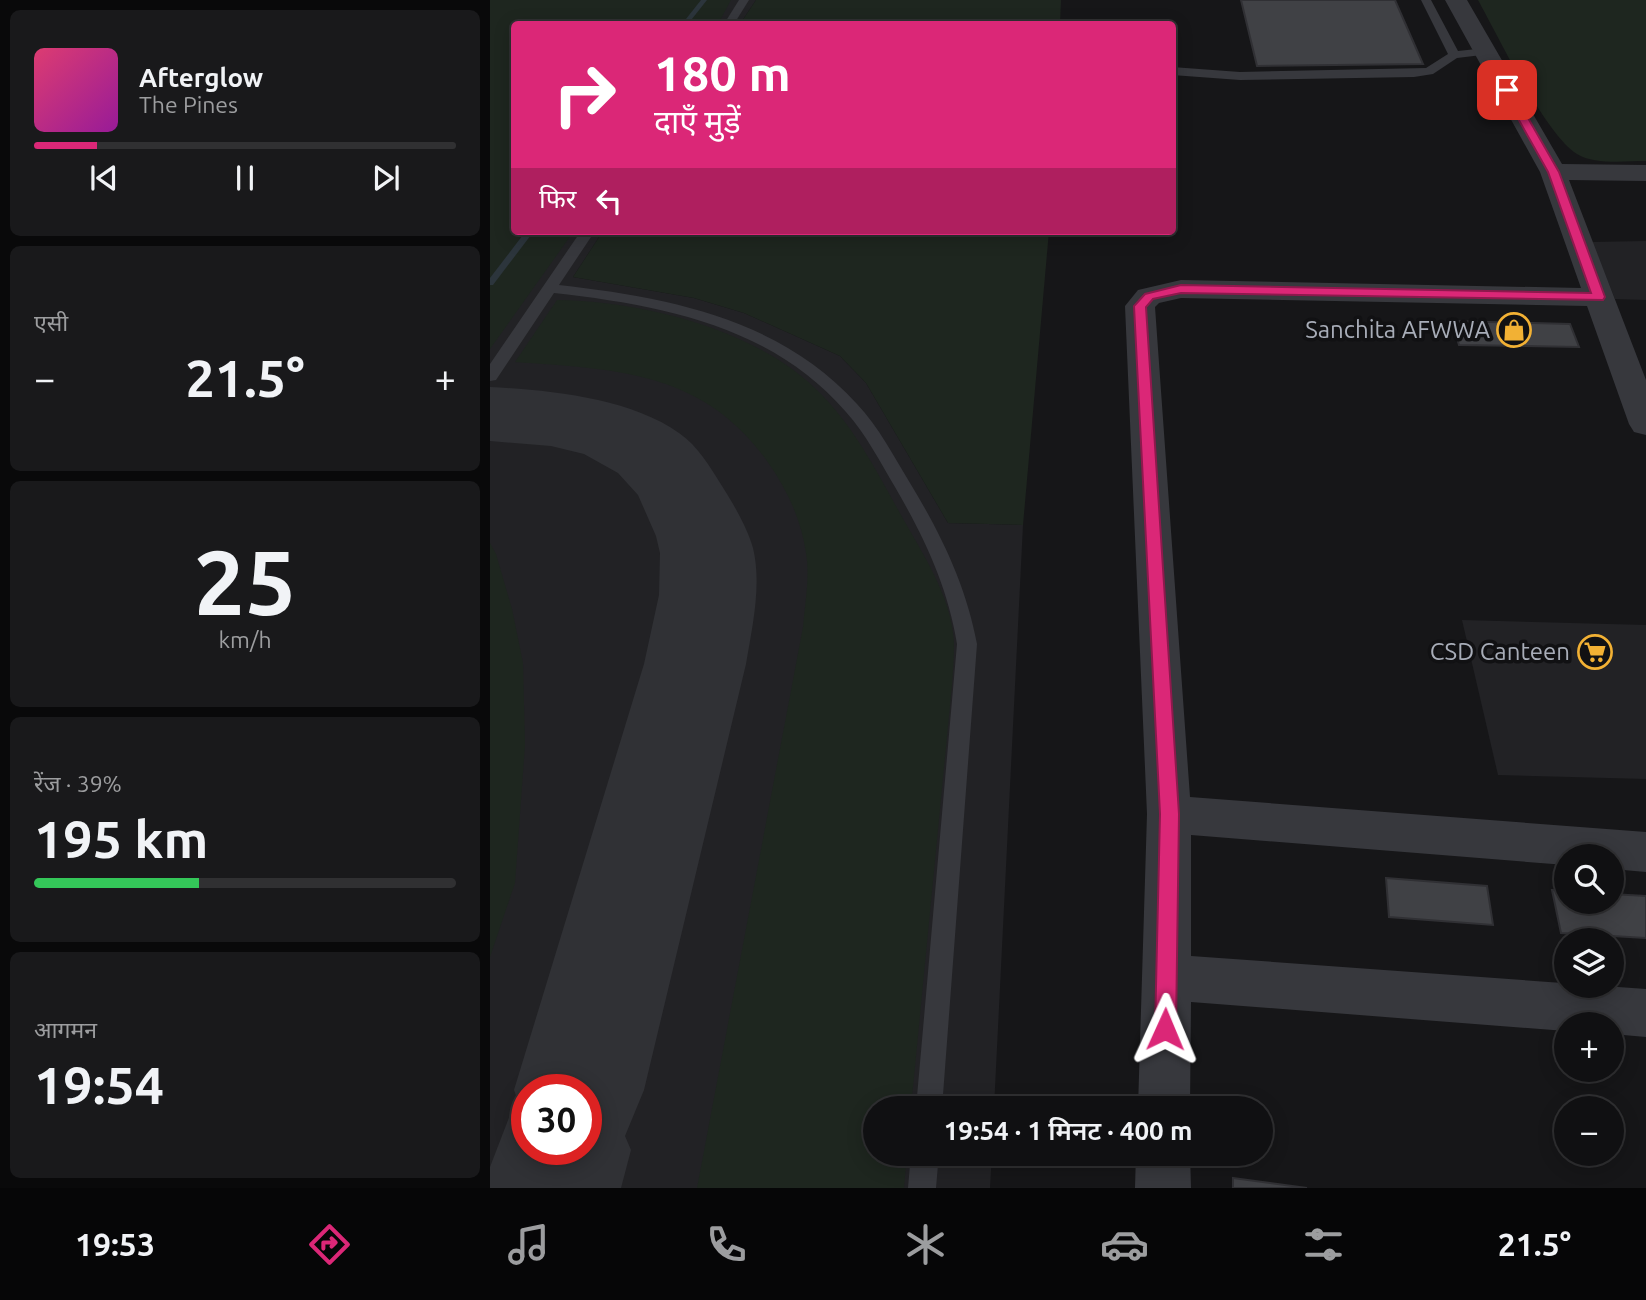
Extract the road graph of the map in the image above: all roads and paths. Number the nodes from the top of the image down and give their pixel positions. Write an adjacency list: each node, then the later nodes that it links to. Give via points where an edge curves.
1 (744, 0): 4 (lane)
2 (1426, 0): 6 (lane)
3 (1457, 0): 5 (street)
4 (731, 21)
5 (1486, 52): 6 (lane); 8 (street)
6 (1454, 55): 7 (lane, via 1429,71 1414,73 1240,76)
7 (1176, 71)
8 (1553, 172): 9 (street); 12 (street)
9 (1646, 173)
10 (585, 235): 11 (lane)
11 (550, 288): 13 (lane); 19 (lane, via 687,311 767,340 796,358 852,409 911,499 937,550 964,616 967,644)
12 (1598, 297): 14 (street); 15 (street, via 1181,289 1149,296 1140,306)
13 (490, 376)
14 (1646, 424)
15 (1169, 814): 16 (street); 17 (street)
16 (1646, 852)
17 (1166, 977): 18 (street); 20 (street)
18 (1646, 1013)
19 (930, 1096)
20 (1164, 1096)
21 (924, 1166): 23 (lane)
22 (1163, 1166): 24 (street)
23 (922, 1188)
24 (1163, 1188)

